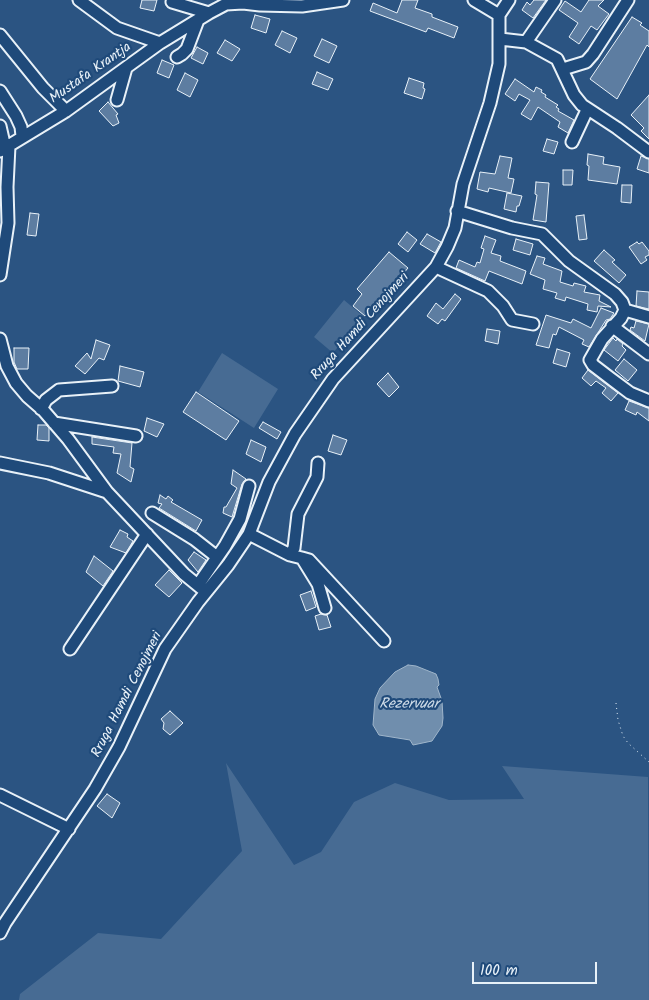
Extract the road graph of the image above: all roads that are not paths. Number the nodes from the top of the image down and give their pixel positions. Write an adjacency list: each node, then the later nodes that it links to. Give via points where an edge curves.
1 (79, 0): 15 (street, via 118,28)
2 (342, 0): 8 (street, via 302,6)
3 (474, 0): 10 (street)
4 (509, 0): 10 (street)
5 (555, 0): 14 (street)
6 (628, 0): 18 (street, via 586,62)
7 (172, 2): 9 (street)
8 (223, 2): 9 (street, Mustafa Krantja)
9 (208, 13): 11 (street, Mustafa Krantja)
10 (499, 14): 13 (street, Rruga Hamdi Cenojmeri)
11 (198, 20): 15 (street, Mustafa Krantja); 16 (street, via 187,49)
12 (0, 35): 22 (street)
13 (500, 39): 14 (street); 29 (street, Rruga Hamdi Cenojmeri, via 499,64 490,103)
14 (526, 42): 18 (street, via 557,60)
15 (160, 43): 17 (street, Mustafa Krantja)
16 (177, 57)
17 (126, 68): 20 (street); 22 (street, Mustafa Krantja)
18 (563, 70): 21 (street, via 574,95)
19 (0, 91): 24 (street, via 16,116)
20 (117, 100)
21 (587, 110): 25 (street); 26 (street)
22 (66, 111): 24 (street, Mustafa Krantja)
23 (0, 126): 27 (street)
24 (22, 136): 27 (street, Mustafa Krantja)
25 (572, 142)
26 (647, 147)
27 (5, 148): 28 (street)
28 (4, 208): 31 (street, via 8,223)
29 (457, 212): 30 (street, Rruga Hamdi Cenojmeri, via 455,228); 32 (street, via 542,234 569,261 615,294)
30 (436, 267): 34 (street, via 488,291 512,320); 49 (street, Rruga Hamdi Cenojmeri, via 339,371 312,407 280,458)
31 (0, 275)
32 (625, 310): 33 (street); 35 (street)
33 (649, 316)
34 (533, 324)
35 (612, 326): 37 (street); 39 (street, via 590,360 630,393)
36 (0, 339): 40 (street, via 7,366 16,382)
37 (649, 354)
38 (112, 386): 40 (street, via 59,390 46,400)
39 (649, 401)
40 (42, 409): 41 (street)
41 (54, 423): 42 (street); 46 (street)
42 (136, 436)
43 (0, 462): 46 (street, via 49,473)
44 (318, 463): 50 (street, via 317,477 298,514 294,548)
45 (249, 486): 51 (street, via 240,519)
46 (107, 492): 48 (street)
47 (152, 513): 51 (street)
48 (147, 534): 53 (street, via 184,574); 56 (street)
49 (249, 534): 50 (street); 53 (street, Rruga Hamdi Cenojmeri, via 228,565)
50 (290, 555): 52 (street)
51 (217, 557): 53 (street)
52 (302, 558): 54 (street, via 318,584); 55 (street, via 309,560)
53 (202, 588): 58 (street, Rruga Hamdi Cenojmeri, via 166,649 119,747)
54 (325, 608)
55 (384, 641)
56 (70, 649)
57 (0, 795): 58 (street)
58 (69, 829): 59 (street, Rruga Hamdi Cenojmeri)
59 (0, 933)

